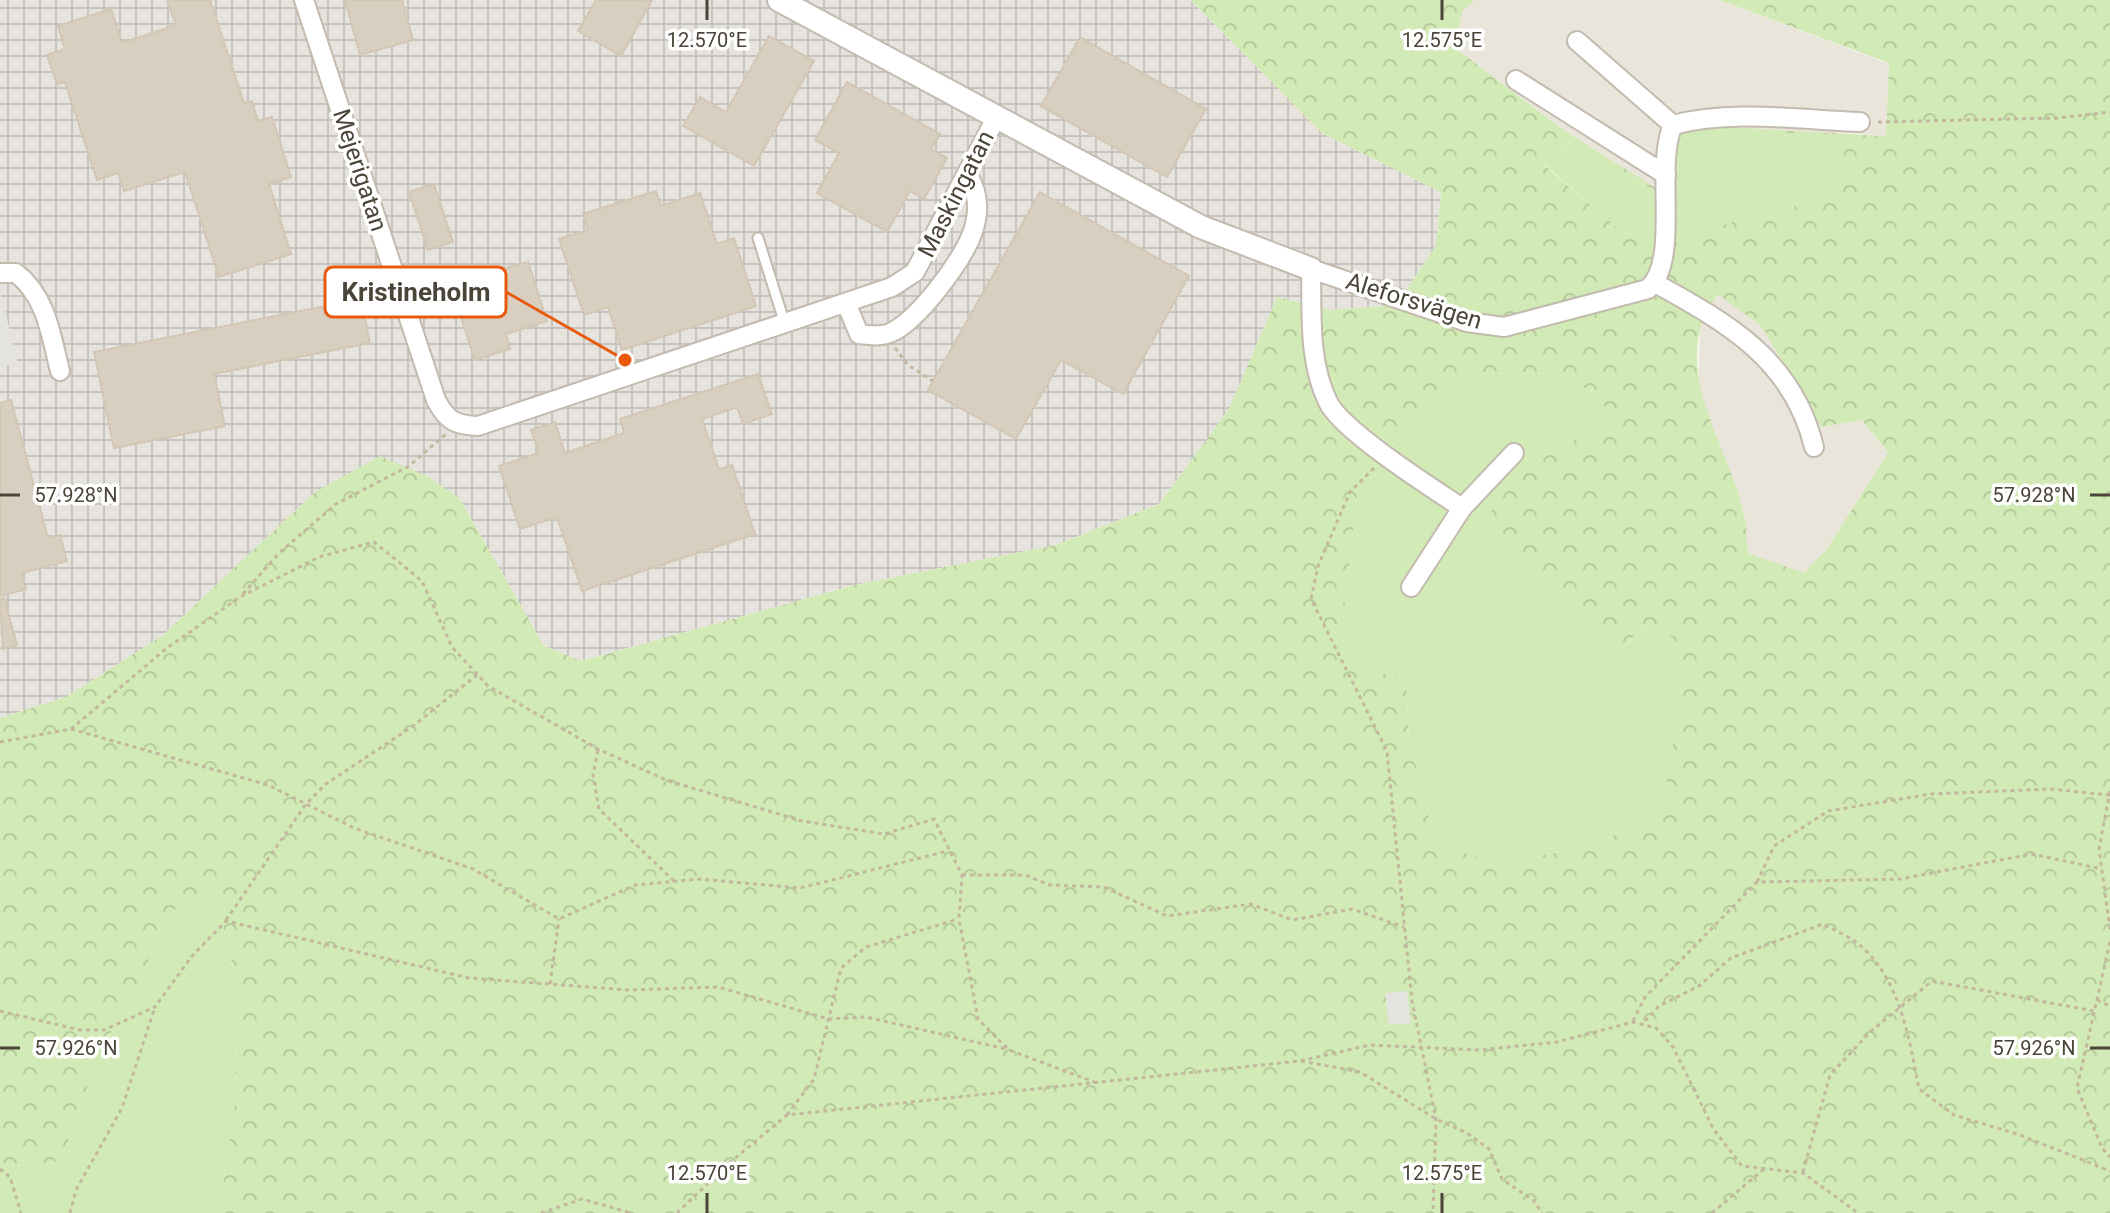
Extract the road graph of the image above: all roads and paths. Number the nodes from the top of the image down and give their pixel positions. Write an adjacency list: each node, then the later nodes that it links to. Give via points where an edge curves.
1 (304, 0): 20 (street, Mejerigatan, via 436,400)
2 (779, 0): 6 (street, Aleforsvägen)
3 (1577, 41): 8 (street)
4 (1516, 80): 10 (street)
5 (2110, 112): 7 (path)
6 (996, 118): 9 (street, Maskingatan); 12 (street, Aleforsvägen, via 1201,227)
7 (1860, 122): 8 (street, via 1764,119)
8 (1673, 125): 10 (street)
9 (967, 174): 15 (street, Maskingatan, via 915,272 892,287); 17 (street, via 978,202 974,229 930,297)
10 (1666, 175): 14 (street, via 1665,239)
11 (758, 238): 16 (lane)
12 (1311, 269): 14 (street, Aleforsvägen, via 1467,322 1504,327 1632,296); 23 (street, Aleforsvägen, via 1316,369 1329,405)
13 (0, 273): 18 (street, via 16,273 34,290)
14 (1655, 283): 21 (street, via 1762,351 1796,396)
15 (846, 303): 16 (street, Maskingatan); 17 (street, via 859,334)
16 (784, 321): 20 (street, Maskingatan, via 478,426)
17 (890, 333): 19 (path, via 908,365)
18 (60, 371)
19 (933, 381)
20 (456, 425): 26 (path, via 409,466 336,504 279,553)
21 (1814, 447)
22 (1514, 453): 24 (street)
23 (1385, 457): 24 (street, Aleforsvägen); 42 (path, via 1350,492 1318,566 1311,599 1387,751)
24 (1462, 508): 25 (street)
25 (1411, 587)
26 (240, 597): 27 (path, via 319,557 374,542 422,581 452,647); 28 (path, via 167,648)
27 (477, 675): 30 (path); 32 (path)
28 (71, 729): 29 (path); 32 (path, via 268,785)
29 (0, 742)
30 (598, 749): 33 (path, via 666,780 802,821 884,834 934,819); 36 (path, via 593,775 599,809)
31 (2109, 794): 34 (path, via 2099,849); 37 (path, via 2050,789 1931,794 1828,811 1774,846)
32 (306, 804): 38 (path, via 354,828 473,869); 41 (path)
33 (950, 850): 35 (path); 36 (path, via 800,888)
34 (2102, 869): 37 (path, via 2032,854 1900,879); 40 (path)
35 (962, 875): 39 (path); 42 (path, via 1025,875 1050,885 1104,887 1167,916 1251,904 1292,920 1352,909)
36 (674, 881): 38 (path, via 635,885)
37 (1757, 882): 53 (path, via 1645,997)
38 (559, 919): 45 (path)
39 (959, 919): 52 (path, via 866,947 841,968); 56 (path, via 978,1019)
40 (2109, 920): 43 (path)
41 (226, 921): 45 (path, via 469,978); 48 (path)
42 (1404, 927): 55 (path)
43 (2110, 930)
44 (2110, 942): 46 (path)
45 (550, 984): 52 (path, via 628,990 718,987)
46 (2097, 1000): 47 (path); 51 (path)
47 (2110, 1006)
48 (155, 1007): 50 (path, via 104,1030 80,1030); 67 (path, via 122,1108 76,1190)
49 (1899, 1008): 51 (path, via 1932,981); 54 (path, bridge, via 1888,979 1857,943 1823,924 1731,958); 64 (path, bridge, via 1919,1089 1954,1115); 65 (path, via 1830,1075)
50 (0, 1011)
51 (2094, 1011): 61 (path, via 2077,1088)
52 (829, 1019): 56 (path, via 866,1017); 59 (path, via 814,1079)
53 (1633, 1022): 54 (path); 55 (path, via 1557,1042 1479,1050)
54 (1644, 1022): 62 (path, via 1673,1047 1714,1130 1742,1166)
55 (1418, 1047): 57 (path, via 1370,1045); 60 (path)
56 (1009, 1050): 58 (path)
57 (1300, 1061): 58 (path); 60 (path, via 1360,1072)
58 (1097, 1083): 59 (path)
59 (787, 1115): 70 (path)
60 (1436, 1119): 71 (path); 72 (path, via 1489,1149 1502,1179)
61 (2110, 1157)
62 (1765, 1168): 65 (path); 73 (path)
63 (0, 1169): 66 (path, via 10,1177)
64 (2110, 1171)
65 (1803, 1173): 74 (path)
66 (21, 1213)
67 (70, 1213)
68 (541, 1213): 69 (path, via 582,1199)
69 (631, 1213)
70 (677, 1213)
71 (1433, 1213)
72 (1542, 1213)
73 (1712, 1213)
74 (1858, 1213)

